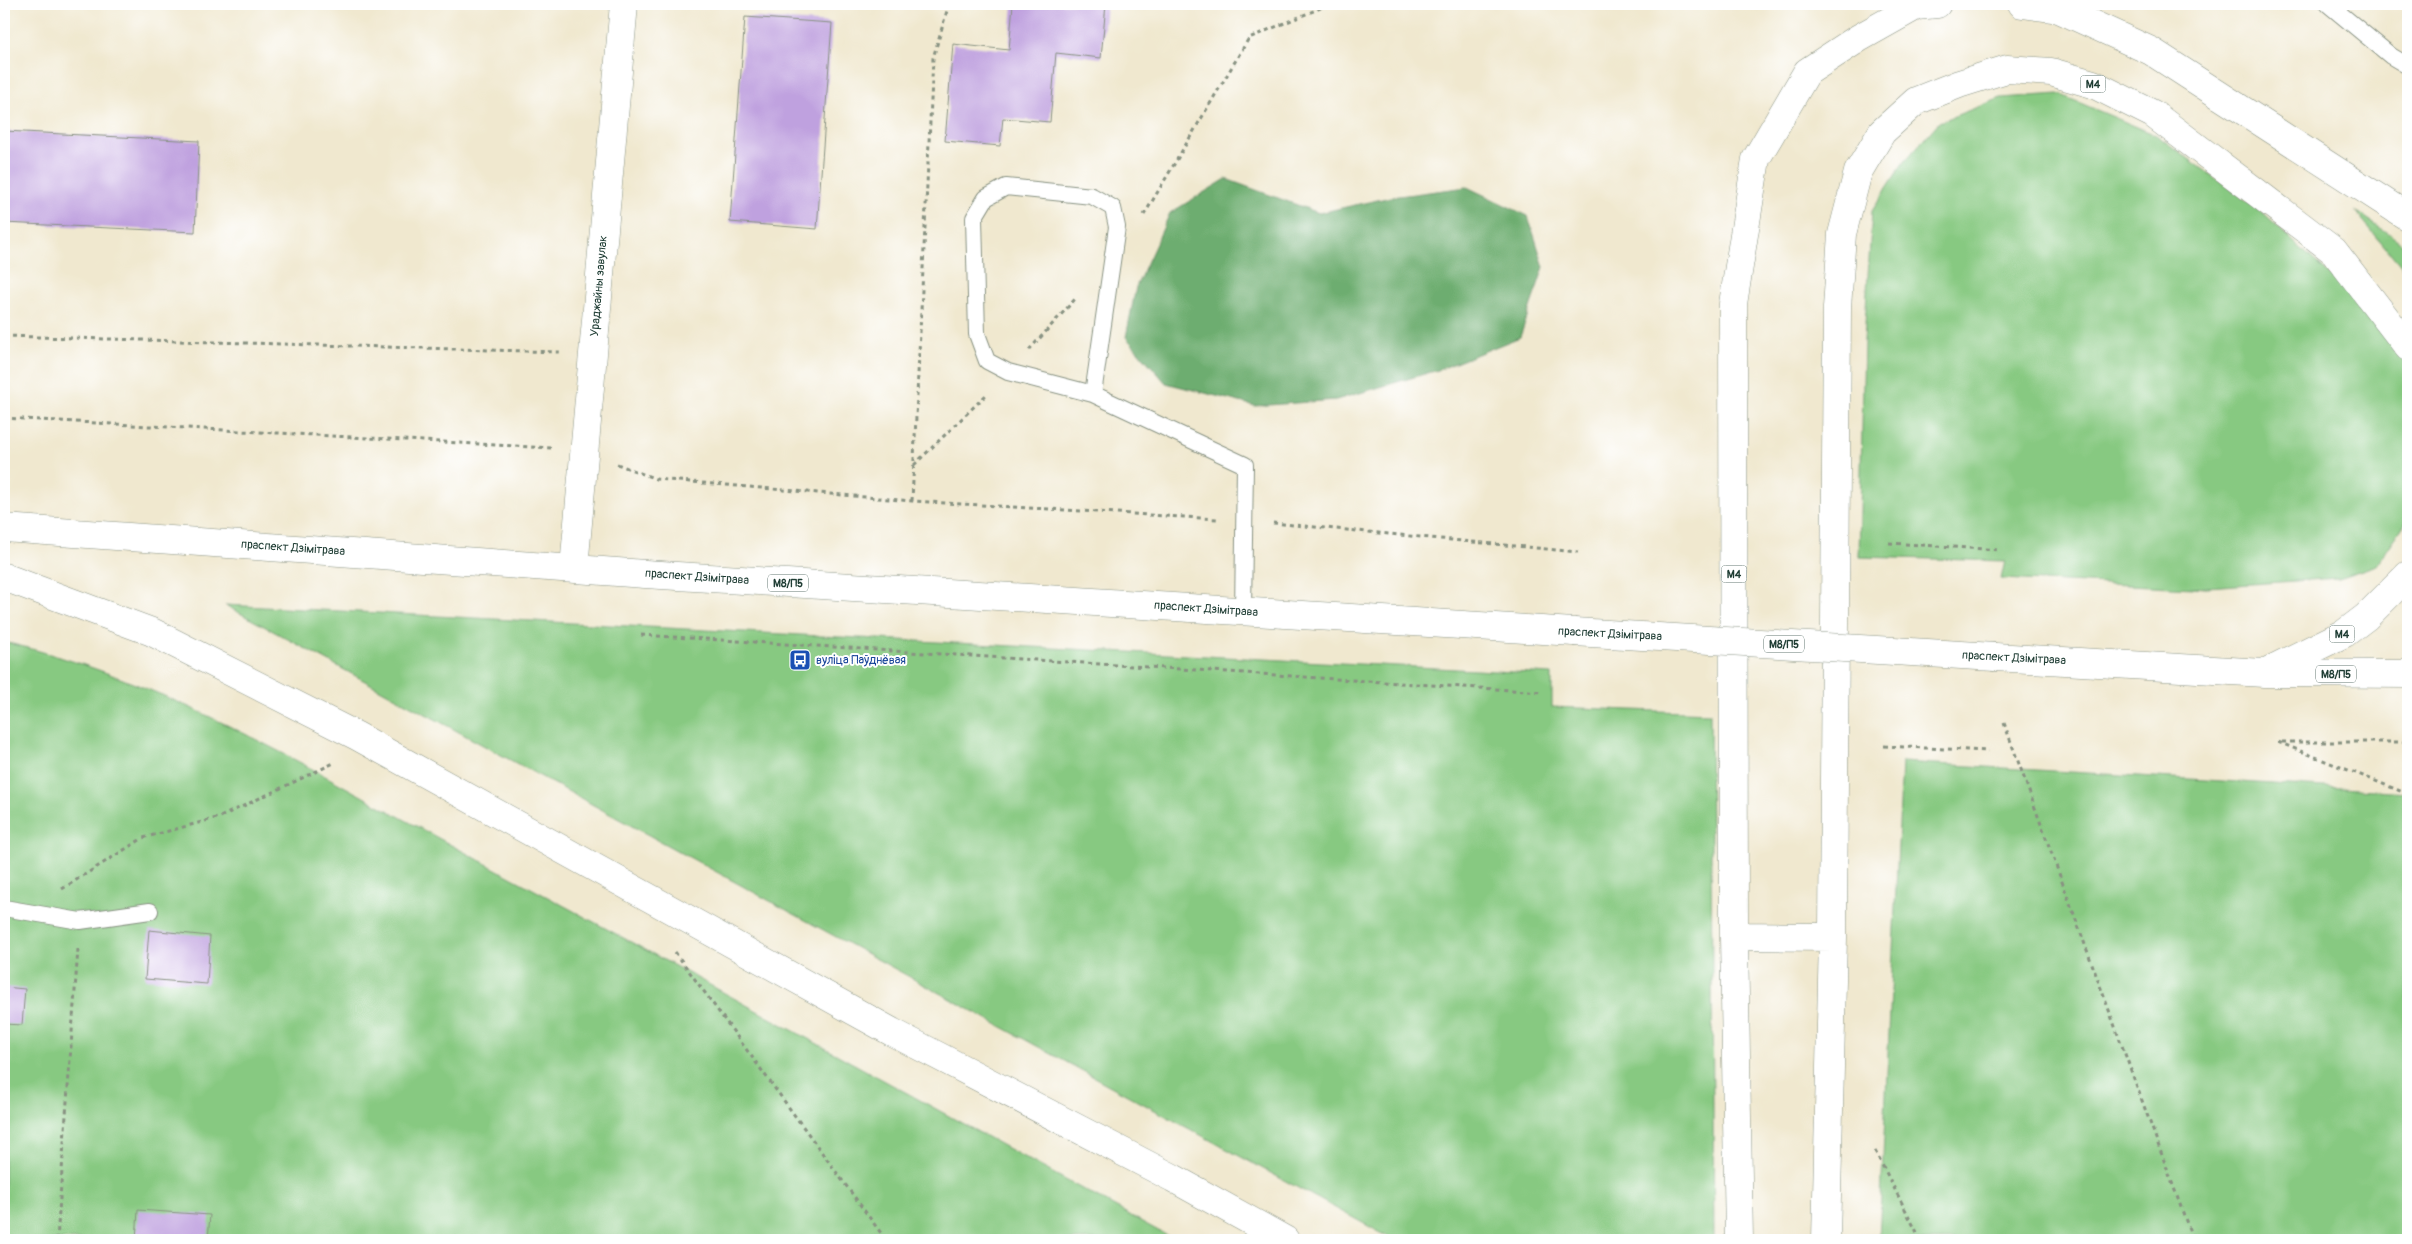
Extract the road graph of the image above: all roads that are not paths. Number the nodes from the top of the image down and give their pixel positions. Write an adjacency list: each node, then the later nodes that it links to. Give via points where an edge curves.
1 (624, 4): 10 (main road, Ураджайны завулак)
2 (1937, 4): 18 (main road, М4, via 1916,6 1807,72 1756,159 1733,304)
3 (2022, 4): 6 (main road, via 2059,8 2151,51)
4 (2328, 4): 5 (lane, via 2391,56)
5 (2408, 66)
6 (2408, 217)
7 (2408, 347): 19 (main road, М4, via 2334,251 2153,114 2093,84 2050,72 2007,69 1916,101 1882,132 1858,172 1842,234 1837,308)
8 (1093, 394): 8 (lane, via 1008,372 987,361 977,334 974,218 986,198 1006,187 1092,196 1113,208 1117,227); 13 (lane, via 1245,465)
9 (4, 528): 10 (main road, праспект Дзімітрава / М8/П5)
10 (574, 568): 13 (main road, праспект Дзімітрава / М8/П5)
11 (2408, 575): 14 (main road, М4, via 2366,617 2345,632)
12 (4, 576): 20 (main road, via 152,632 357,736 892,1032)
13 (1243, 612): 14 (main road, праспект Дзімітрава / М8/П5, bridge)
14 (2264, 673): 15 (main road, праспект Дзімітрава / М8/П5)
15 (2408, 674)
16 (4, 908): 17 (lane, via 80,921)
17 (150, 911)
18 (1734, 936): 19 (main road); 21 (main road, М4)
19 (1833, 937): 22 (main road, М4)
20 (1285, 1240)
21 (1739, 1240)
22 (1826, 1240)

